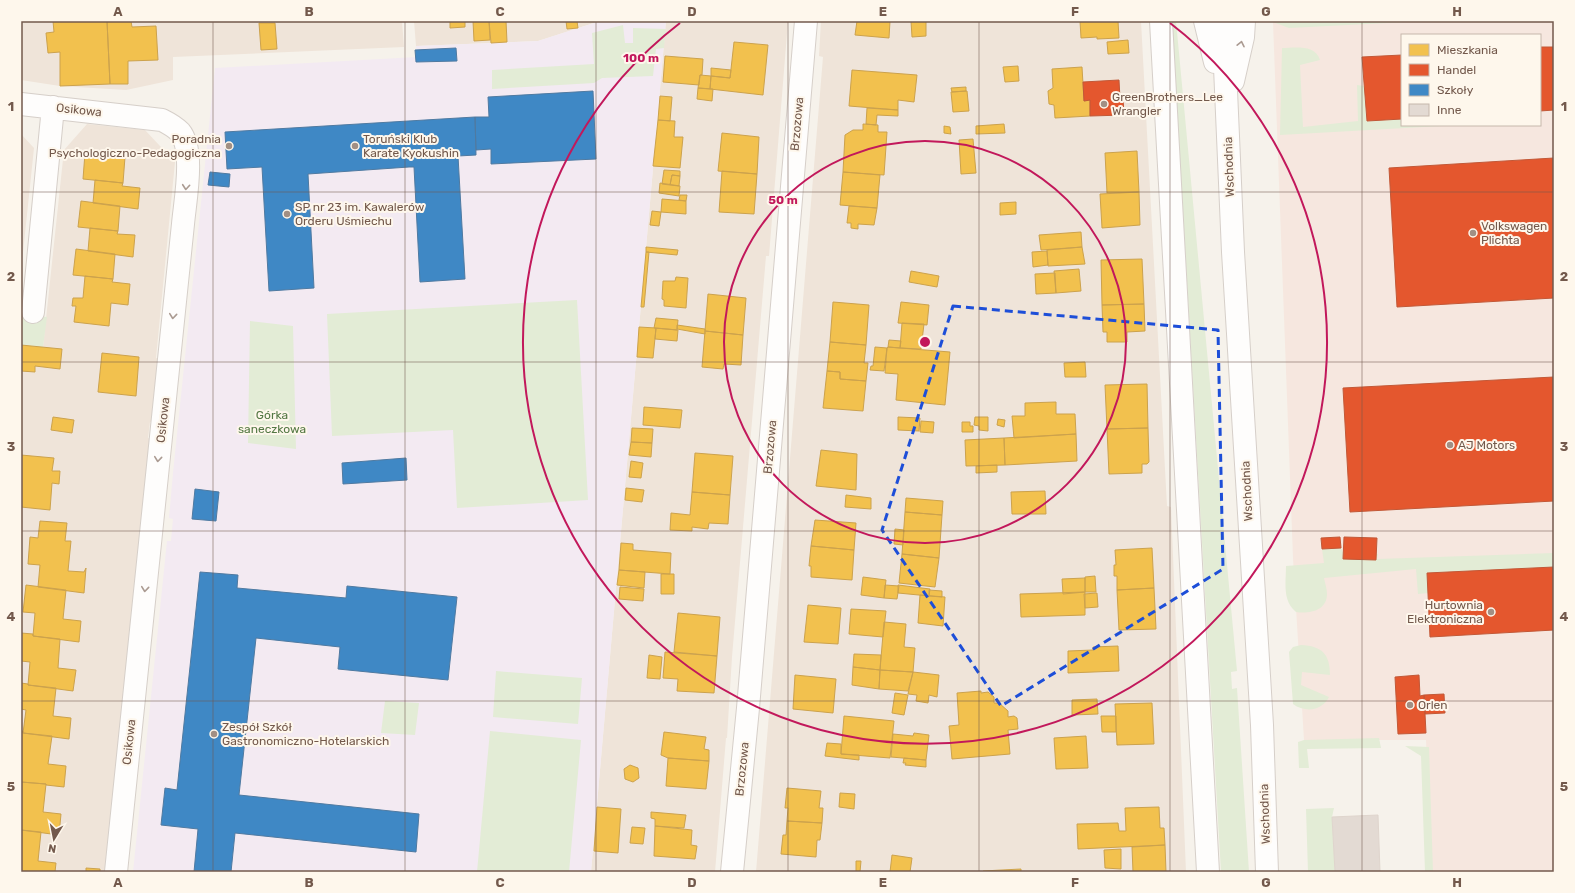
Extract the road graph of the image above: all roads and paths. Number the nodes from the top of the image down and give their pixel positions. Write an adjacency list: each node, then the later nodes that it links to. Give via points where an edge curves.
1 (806, 21): 11 (street, Brzozowa)
2 (1161, 21): 12 (street)
3 (1205, 21): 8 (street, Wschodnia)
4 (1222, 21): 8 (street, Wschodnia)
5 (1244, 21): 8 (street, Wschodnia, one-way to 5, via 1243,37)
6 (21, 104): 7 (street, Osikowa)
7 (54, 107): 9 (street); 10 (street, Osikowa, one-way to 10, via 162,120 180,132 186,148 188,170)
8 (1227, 109): 13 (street, Wschodnia, via 1233,259 1262,725)
9 (33, 312)
10 (116, 872)
11 (732, 872)
12 (1208, 872)
13 (1267, 872)

